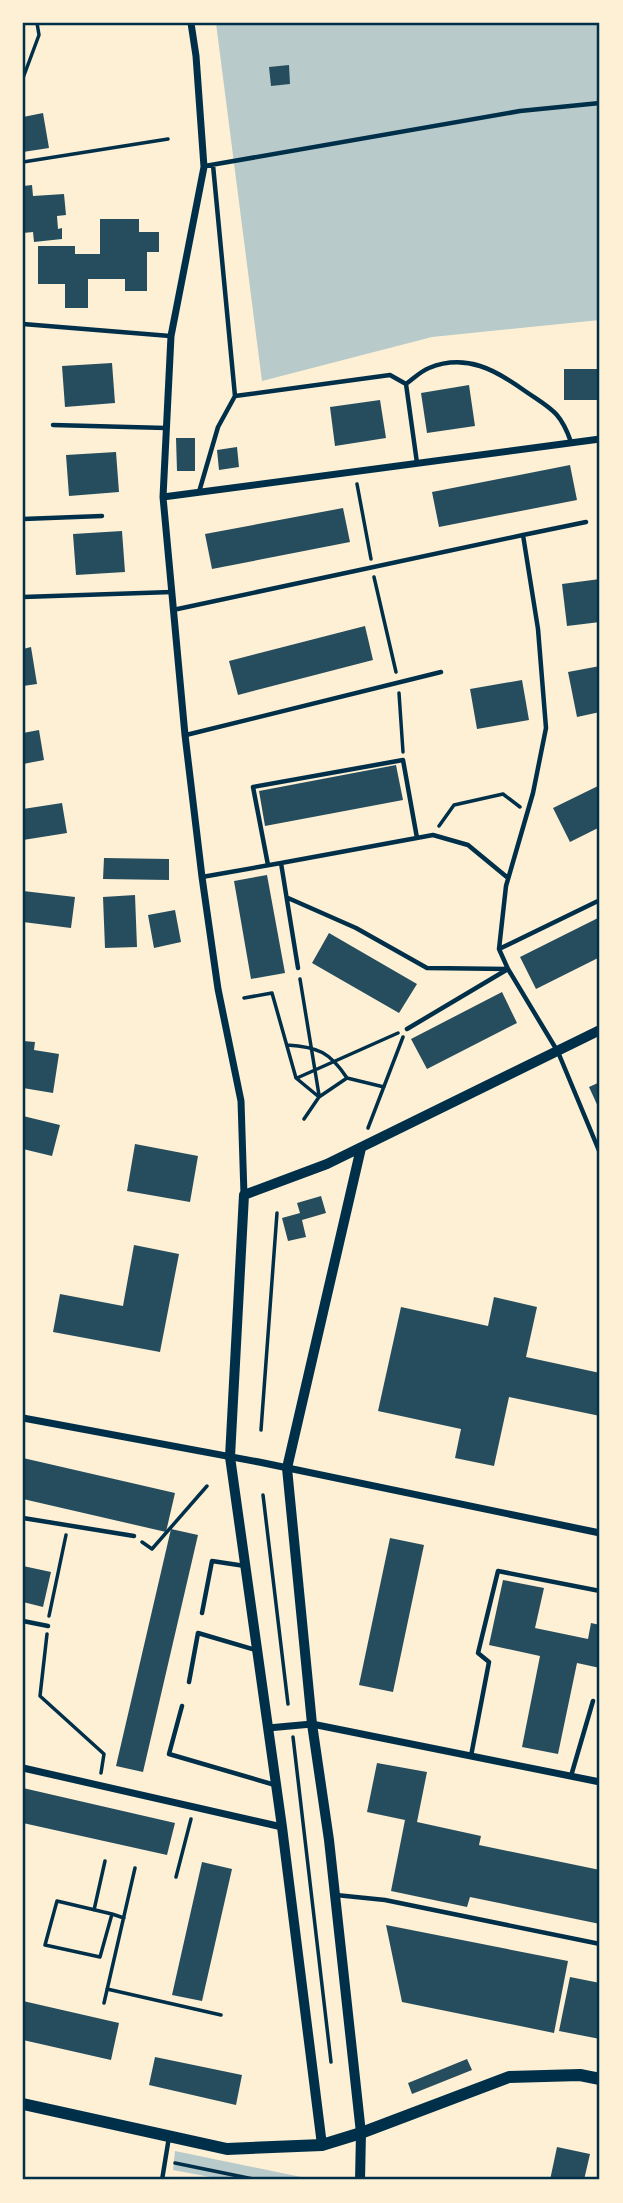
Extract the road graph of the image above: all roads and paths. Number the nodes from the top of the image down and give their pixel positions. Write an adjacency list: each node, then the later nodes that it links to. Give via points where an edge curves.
1 (37, 23): 3 (path, via 39,35)
2 (191, 23): 8 (street)
3 (23, 78)
4 (600, 103): 7 (lane, via 520,111)
5 (168, 139): 6 (path)
6 (23, 162)
7 (214, 165): 8 (lane); 12 (lane)
8 (204, 167): 10 (street)
9 (23, 324): 10 (lane)
10 (171, 336): 14 (street)
11 (407, 384): 12 (lane, via 390,375); 16 (lane, via 427,369 446,363 481,365 555,412); 17 (lane)
12 (234, 396): 19 (lane, via 218,427)
13 (54, 425): 14 (lane)
14 (166, 428): 20 (street)
15 (600, 439): 16 (street)
16 (571, 442): 17 (street)
17 (417, 463): 18 (street)
18 (355, 471): 19 (street); 25 (path)
19 (199, 493): 20 (street)
20 (163, 497): 26 (street)
21 (102, 516): 22 (lane)
22 (23, 519)
23 (586, 522): 24 (lane)
24 (523, 535): 25 (lane); 33 (lane, via 538,629 546,728)
25 (372, 568): 28 (lane); 30 (path)
26 (172, 592): 27 (lane); 28 (street)
27 (23, 596)
28 (173, 610): 31 (street)
29 (441, 672): 30 (lane)
30 (399, 682): 31 (lane); 32 (path)
31 (185, 735): 38 (street)
32 (403, 760): 35 (lane); 37 (lane, via 253,787)
33 (527, 812): 34 (path, via 503,794 454,805); 39 (lane)
34 (433, 835): 35 (lane); 39 (lane, via 468,845)
35 (417, 838): 36 (lane)
36 (281, 863): 37 (lane); 40 (lane)
37 (268, 865): 38 (lane)
38 (202, 877): 62 (street, via 241,1101)
39 (508, 878): 42 (lane)
40 (288, 898): 43 (lane); 44 (lane, via 356,928 427,968)
41 (600, 900): 42 (lane)
42 (499, 949): 44 (lane)
43 (299, 968): 49 (path)
44 (508, 969): 46 (lane); 50 (lane)
45 (244, 998): 48 (path, via 272,993)
46 (407, 1029): 51 (path); 55 (path)
47 (600, 1030): 50 (street)
48 (287, 1045): 49 (path); 53 (path)
49 (311, 1046): 51 (path); 52 (path)
50 (558, 1052): 59 (lane); 60 (street)
51 (335, 1061): 52 (path); 54 (path)
52 (315, 1070): 53 (path); 56 (path)
53 (296, 1078): 56 (path)
54 (347, 1078): 55 (path); 56 (path)
55 (384, 1087): 60 (path)
56 (319, 1097): 57 (path)
57 (304, 1119)
58 (600, 1129): 59 (lane)
59 (593, 1132): 61 (lane)
60 (360, 1148): 62 (street); 67 (street)
61 (600, 1153)
62 (244, 1195): 66 (street)
63 (277, 1213): 65 (path)
64 (23, 1418): 66 (street)
65 (261, 1430)
66 (230, 1457): 67 (street); 75 (street)
67 (287, 1468): 72 (street); 85 (street)
68 (207, 1486): 74 (path)
69 (263, 1495): 83 (path)
70 (23, 1518): 71 (lane)
71 (68, 1524): 73 (lane); 79 (path)
72 (600, 1533)
73 (134, 1536)
74 (152, 1549)
75 (245, 1566): 77 (lane, via 212,1561); 80 (street)
76 (600, 1591): 88 (lane, via 498,1571 478,1653 489,1662)
77 (202, 1613)
78 (23, 1621): 79 (lane)
79 (48, 1626): 92 (path, via 40,1696 104,1754)
80 (257, 1650): 81 (lane, via 198,1633); 86 (street)
81 (189, 1682)
82 (593, 1701): 90 (lane)
83 (288, 1704)
84 (181, 1706): 93 (lane, via 169,1754)
85 (312, 1724): 86 (street); 88 (street); 99 (street)
86 (268, 1728): 93 (street)
87 (292, 1735): 107 (path)
88 (471, 1756): 90 (street)
89 (23, 1768): 92 (street)
90 (571, 1776): 91 (street)
91 (600, 1782)
92 (100, 1785): 94 (street)
93 (276, 1785): 95 (street)
94 (194, 1807): 95 (street); 98 (path)
95 (282, 1827): 112 (street)
96 (105, 1861): 100 (path)
97 (135, 1868): 102 (path)
98 (176, 1877)
99 (335, 1895): 103 (lane, via 385,1900); 110 (street)
100 (94, 1910): 101 (path); 101 (path, via 57,1900 45,1945 100,1957)
101 (112, 1914): 102 (path)
102 (124, 1918): 104 (path)
103 (600, 1944)
104 (107, 1989): 105 (path); 106 (path)
105 (104, 2003)
106 (221, 2015)
107 (331, 2062)
108 (600, 2079): 110 (main road, via 580,2075 509,2077)
109 (23, 2104): 111 (main road)
110 (361, 2133): 112 (main road); 116 (street)
111 (169, 2136): 112 (main road, via 228,2149); 113 (lane)
112 (322, 2145)
113 (165, 2161): 114 (lane); 115 (path)
114 (162, 2180)
115 (258, 2180)
116 (360, 2180)

